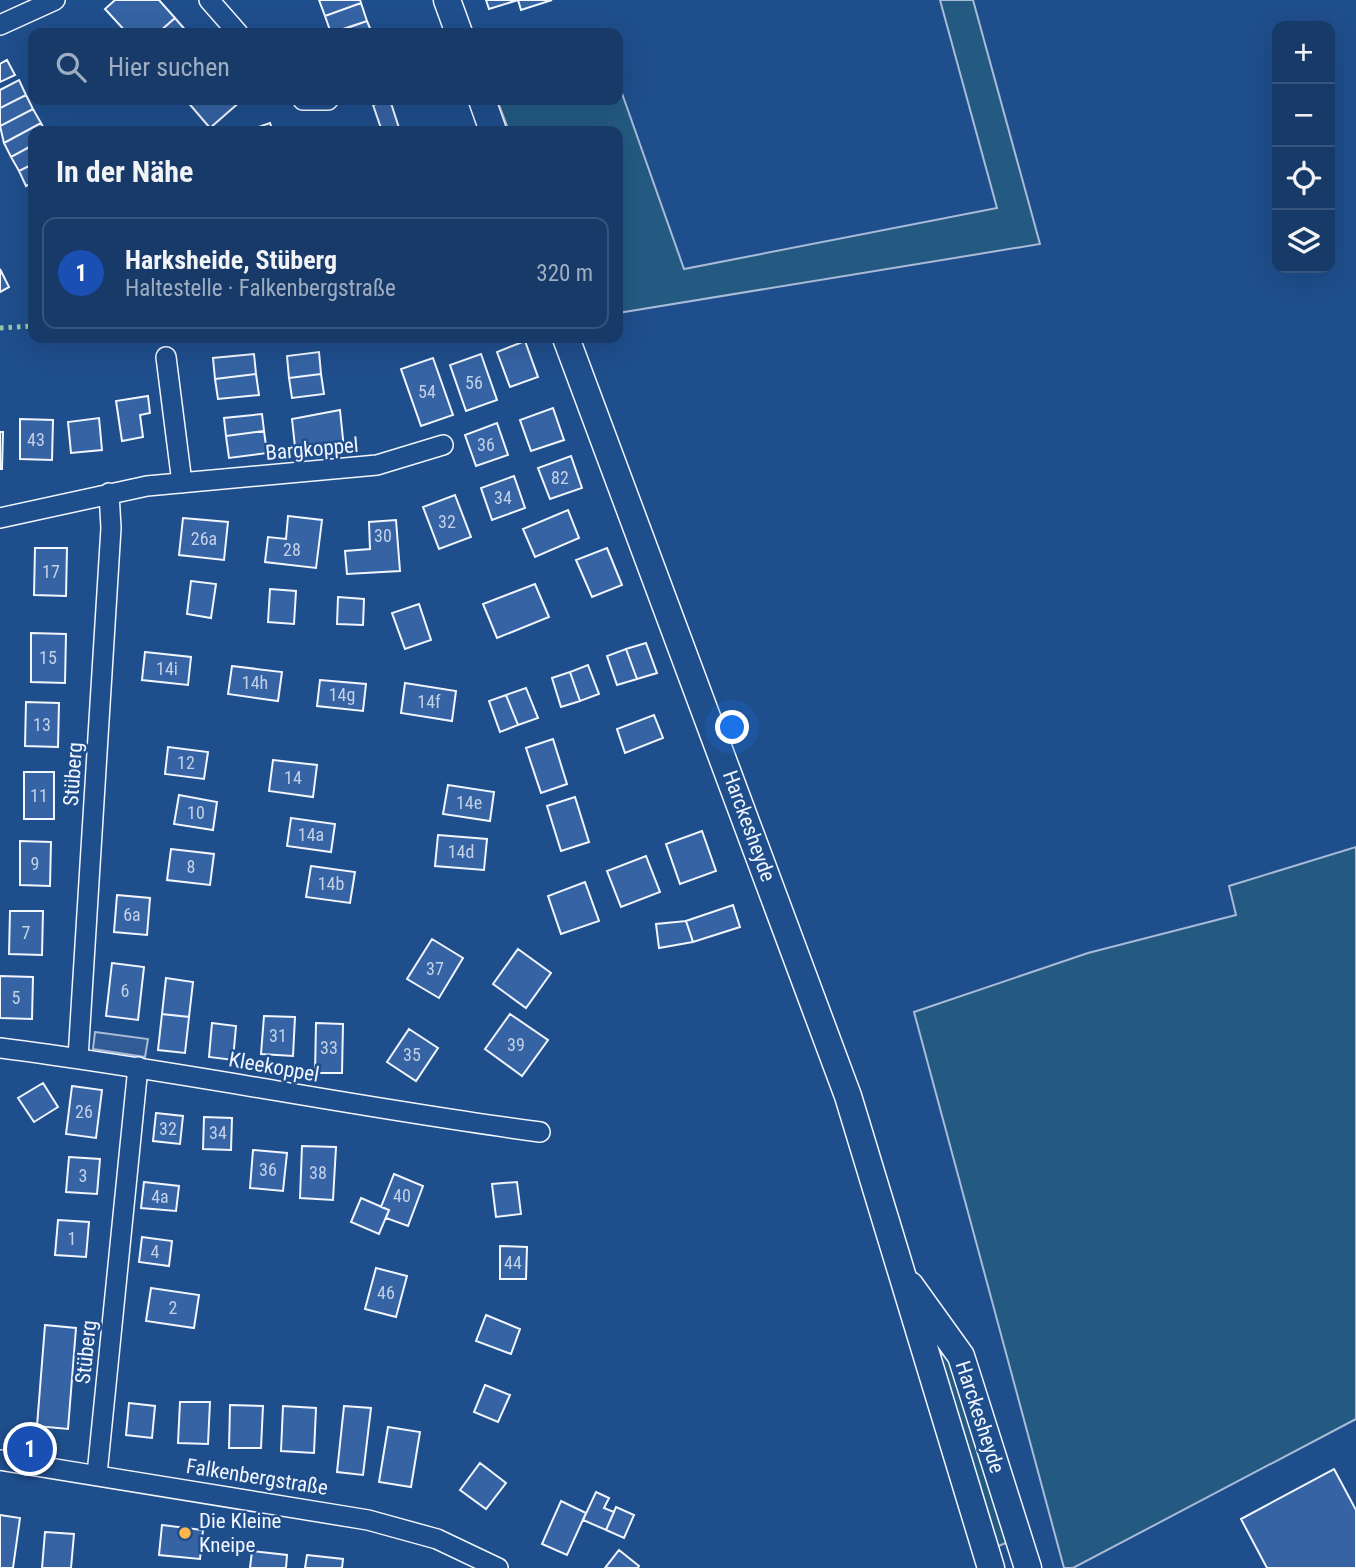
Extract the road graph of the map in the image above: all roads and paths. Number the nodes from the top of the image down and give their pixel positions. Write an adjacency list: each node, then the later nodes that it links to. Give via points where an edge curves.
1 (55, 0): 4 (street)
2 (209, 0): 5 (street)
3 (447, 0): 6 (main road)
4 (0, 25)
5 (234, 28)
6 (457, 28)
7 (484, 105): 8 (main road)
8 (491, 126)
9 (568, 343): 19 (main road, Harckesheyde, via 823,1026)
10 (166, 357): 12 (street)
11 (443, 445): 12 (street, Bargkoppel, via 377,466)
12 (182, 483): 13 (street, Bargkoppel)
13 (109, 493): 14 (street, Bargkoppel); 16 (street, Stüberg, via 111,528)
14 (0, 518)
15 (0, 1048): 16 (street, Kleekoppel)
16 (78, 1058): 17 (street, Kleekoppel)
17 (138, 1067): 18 (street, Kleekoppel, via 396,1113); 21 (street, Stüberg)
18 (540, 1132)
19 (906, 1279): 23 (main road, Harckesheyde, via 924,1355); 24 (main road, Harckesheyde, via 961,1356)
20 (0, 1460): 21 (street, Falkenbergstraße)
21 (97, 1474): 22 (street, Falkenbergstraße, via 368,1520 437,1539)
22 (498, 1568)
23 (991, 1568)
24 (1028, 1568)

